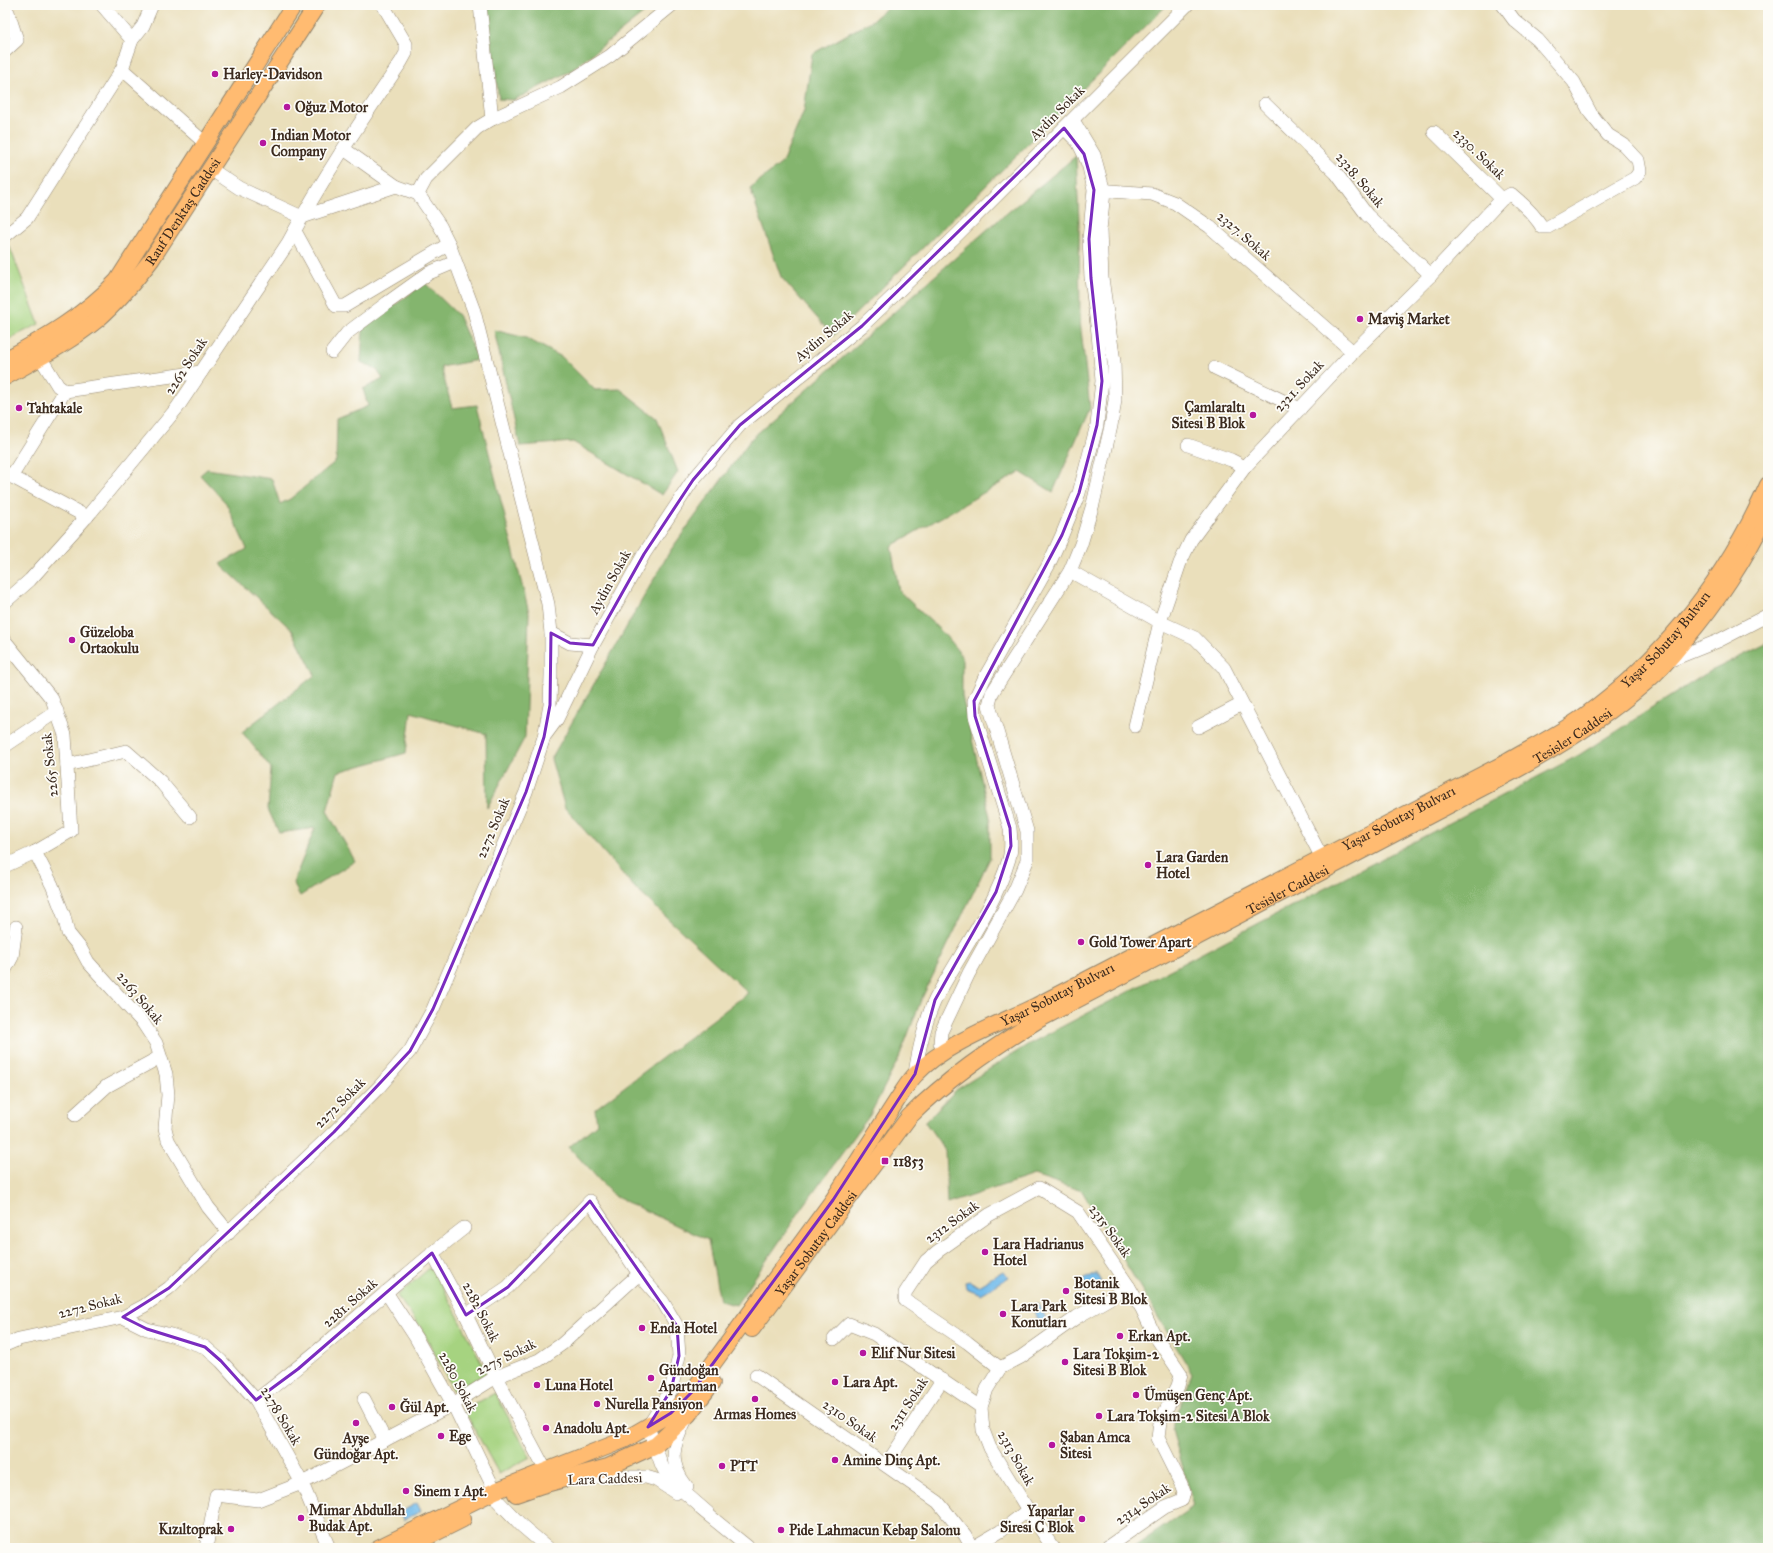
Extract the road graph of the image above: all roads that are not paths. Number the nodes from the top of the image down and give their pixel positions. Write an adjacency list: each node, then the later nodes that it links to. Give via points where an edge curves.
1 (102, 5): 11 (street)
2 (152, 5): 11 (street)
3 (294, 5): 18 (main road, Rauf Denktaş Caddesi)
4 (317, 5): 20 (main road, Rauf Denktaş Caddesi)
5 (383, 5): 19 (street, 2262 Sokak, via 406,44 406,53)
6 (480, 5): 15 (street)
7 (672, 5): 15 (street, via 610,56 561,87)
8 (1187, 5): 16 (street, Aydin Sokak)
9 (1503, 5): 24 (street, via 1514,20 1538,40 1574,82 1591,114 1608,135 1638,160 1640,171 1635,178 1548,228 1542,227 1527,208 1510,194)
10 (8, 12): 12 (street, via 17,40)
11 (132, 40): 13 (street)
12 (5, 51)
13 (122, 69): 18 (street); 27 (street, via 27,218)
14 (1265, 104): 30 (street, 2328. Sokak, via 1336,173 1367,215)
15 (492, 119): 23 (street, via 477,128 426,179)
16 (1068, 124): 22 (street); 52 (street, Aydin Sokak, via 862,326 740,425 693,480 644,554)
17 (1434, 132): 24 (street, 2330. Sokak)
18 (206, 143): 34 (main road, Rauf Denktaş Caddesi, via 139,249 108,291 89,308)
19 (344, 149): 21 (street); 25 (street, 2262 Sokak)
20 (213, 167): 25 (street, via 214,172 239,188); 33 (main road, Rauf Denktaş Caddesi, via 131,287 98,319)
21 (396, 186): 23 (street); 25 (street)
22 (1099, 191): 32 (street, 2327. Sokak, via 1152,194 1175,203 1210,227); 46 (street, via 1102,278 1114,362 1115,400 1093,504); 69 (street, via 1089,239 1102,381 1097,425 1079,493 1062,535 1048,566 974,701 975,716 1010,828 1009,858 996,892 935,1000 917,1058)
23 (418, 194): 28 (street)
24 (1502, 199): 30 (street, 2321. Sokak)
25 (302, 217): 26 (street, 2262 Sokak)
26 (294, 230): 28 (street, via 336,306 345,306); 36 (street, 2262 Sokak, via 288,243)
27 (5, 236)
28 (449, 244): 29 (street)
29 (455, 262): 31 (street, via 429,273 381,308 347,333); 50 (street, via 474,311 548,604)
30 (1432, 275): 32 (street, 2321. Sokak)
31 (332, 352)
32 (1353, 352): 39 (street, 2321. Sokak)
33 (40, 357): 37 (main road, Rauf Denktaş Caddesi); 38 (street, via 58,386)
34 (5, 360)
35 (1215, 368): 39 (street)
36 (201, 372): 38 (street); 45 (street, 2262 Sokak, via 177,408)
37 (5, 377)
38 (65, 391): 42 (street)
39 (1300, 408): 41 (street, 2321. Sokak)
40 (1188, 445): 41 (street)
41 (1245, 467): 49 (street, 2321. Sokak, via 1191,540 1180,563)
42 (8, 475): 45 (street)
43 (1768, 485): 63 (main road, Yaşar Sobutay Bulvarı, via 1744,534 1717,580 1658,653 1612,696 1550,738)
44 (1768, 512): 53 (main road, Tesisler Caddesi, via 1728,584 1699,624)
45 (87, 517): 47 (street, 2262 Sokak, via 30,580)
46 (1070, 571): 49 (street); 67 (street, via 992,693 989,705 1027,831 1027,861 1015,890 969,973 941,1032 940,1043)
47 (5, 602)
48 (1768, 615): 53 (street, via 1718,642)
49 (1160, 622): 54 (street, via 1196,638 1224,668); 56 (street, 2321. Sokak)
50 (551, 633): 52 (street, via 570,643); 58 (street, via 550,705)
51 (5, 641): 55 (street, 2265 Sokak, via 52,699)
52 (593, 645): 58 (street, Aydin Sokak, via 557,720)
53 (1666, 662): 70 (main road, Tesisler Caddesi, via 1616,707 1549,752 1038,1020)
54 (1242, 704): 57 (street); 63 (street)
55 (57, 711): 59 (street); 60 (street, 2265 Sokak, via 65,735)
56 (1135, 726)
57 (1198, 727)
58 (544, 738): 75 (street, 2272 Sokak, via 526,792 437,1002 410,1051 378,1088)
59 (5, 746)
60 (67, 765): 61 (street, via 126,752 160,781); 62 (street, 2265 Sokak, via 71,832)
61 (190, 817)
62 (35, 852): 64 (street); 68 (street, 2263 Sokak, via 52,885 68,933 88,962 143,1024 156,1043)
63 (1322, 858): 67 (main road, Yaşar Sobutay Bulvarı)
64 (5, 866)
65 (16, 927): 66 (street, via 12,957)
66 (5, 970)
67 (944, 1052): 69 (main road, Yaşar Sobutay Bulvarı); 70 (main road, via 954,1070)
68 (160, 1057): 72 (street, via 107,1086); 75 (street, 2263 Sokak, via 166,1074 168,1095 165,1128 168,1140 208,1208)
69 (915, 1074): 71 (main road, via 922,1089); 93 (main road, Yaşar Sobutay Bulvarı, via 833,1200 692,1392 671,1413)
70 (952, 1078): 71 (main road, Yaşar Sobutay Caddesi)
71 (934, 1092): 92 (main road, Yaşar Sobutay Caddesi, via 909,1118)
72 (75, 1115)
73 (1039, 1188): 78 (street, 2315 Sokak, via 1078,1212); 84 (street, 2312 Sokak, via 989,1215 938,1251 926,1261 905,1293 905,1300)
74 (464, 1228): 76 (street, 2281. Sokak)
75 (229, 1233): 81 (street, 2272 Sokak, via 170,1288)
76 (432, 1253): 79 (street, 2281. Sokak); 80 (street, 2282 Sokak)
77 (639, 1274): 80 (street, via 590,1201 508,1287); 86 (street, 2275 Sokak, via 562,1344 539,1360); 93 (street, via 663,1302 677,1326 679,1356 672,1390)
78 (1129, 1287): 84 (street); 110 (street, 2314 Sokak, via 1154,1334 1180,1374 1178,1386 1160,1422 1158,1438 1184,1492 1182,1500 1165,1507)
79 (386, 1292): 89 (street, 2281. Sokak, via 298,1369); 90 (street, 2280 Sokak, via 416,1338)
80 (466, 1316): 86 (street, 2282 Sokak)
81 (123, 1317): 83 (street, 2272 Sokak, via 19,1339); 89 (street, 2278 Sokak, via 147,1329 204,1347 221,1361)
82 (834, 1338): 87 (street, via 849,1324 874,1334)
83 (5, 1345)
84 (1000, 1368): 91 (street, via 987,1389)
85 (756, 1375): 96 (street, 2310 Sokak)
86 (496, 1377): 90 (street, 2275 Sokak); 97 (street, 2282 Sokak)
87 (942, 1380): 91 (street); 96 (street, 2311 Sokak)
88 (364, 1399): 94 (street)
89 (256, 1400): 99 (street, 2278 Sokak)
90 (453, 1404): 94 (street, 2275 Sokak); 100 (street, 2280 Sokak)
91 (981, 1406): 101 (street, 2313 Sokak, via 983,1430 990,1448)
92 (688, 1416): 95 (main road, Yaşar Sobutay Caddesi); 102 (street, via 674,1448 674,1465 678,1476)
93 (648, 1427): 95 (street); 97 (main road, Yaşar Sobutay Bulvarı, via 624,1440)
94 (385, 1440): 99 (street, 2275 Sokak)
95 (656, 1445): 98 (main road, Yaşar Sobutay Caddesi, via 608,1467); 102 (street, via 662,1466 670,1479)
96 (886, 1465): 101 (street, 2310 Sokak, via 938,1502 965,1535 972,1548 1001,1531)
97 (546, 1471): 100 (main road, Yaşar Sobutay Bulvarı)
98 (575, 1477): 100 (main road, Lara Caddesi); 102 (street, Lara Caddesi, via 646,1477 656,1480)
99 (302, 1483): 103 (street, 2275 Sokak, via 258,1500 216,1494); 104 (street, 2278 Sokak)
100 (497, 1496): 105 (main road); 106 (main road, Lara Caddesi); 107 (street, 2280 Sokak, via 522,1526)
101 (1028, 1510): 109 (street, 2313 Sokak)
102 (708, 1513): 108 (street, Lara Caddesi)
103 (206, 1548)
104 (329, 1548)
105 (378, 1548)
106 (405, 1548)
107 (548, 1548)
108 (749, 1548)
109 (1053, 1548)
110 (1108, 1548)

